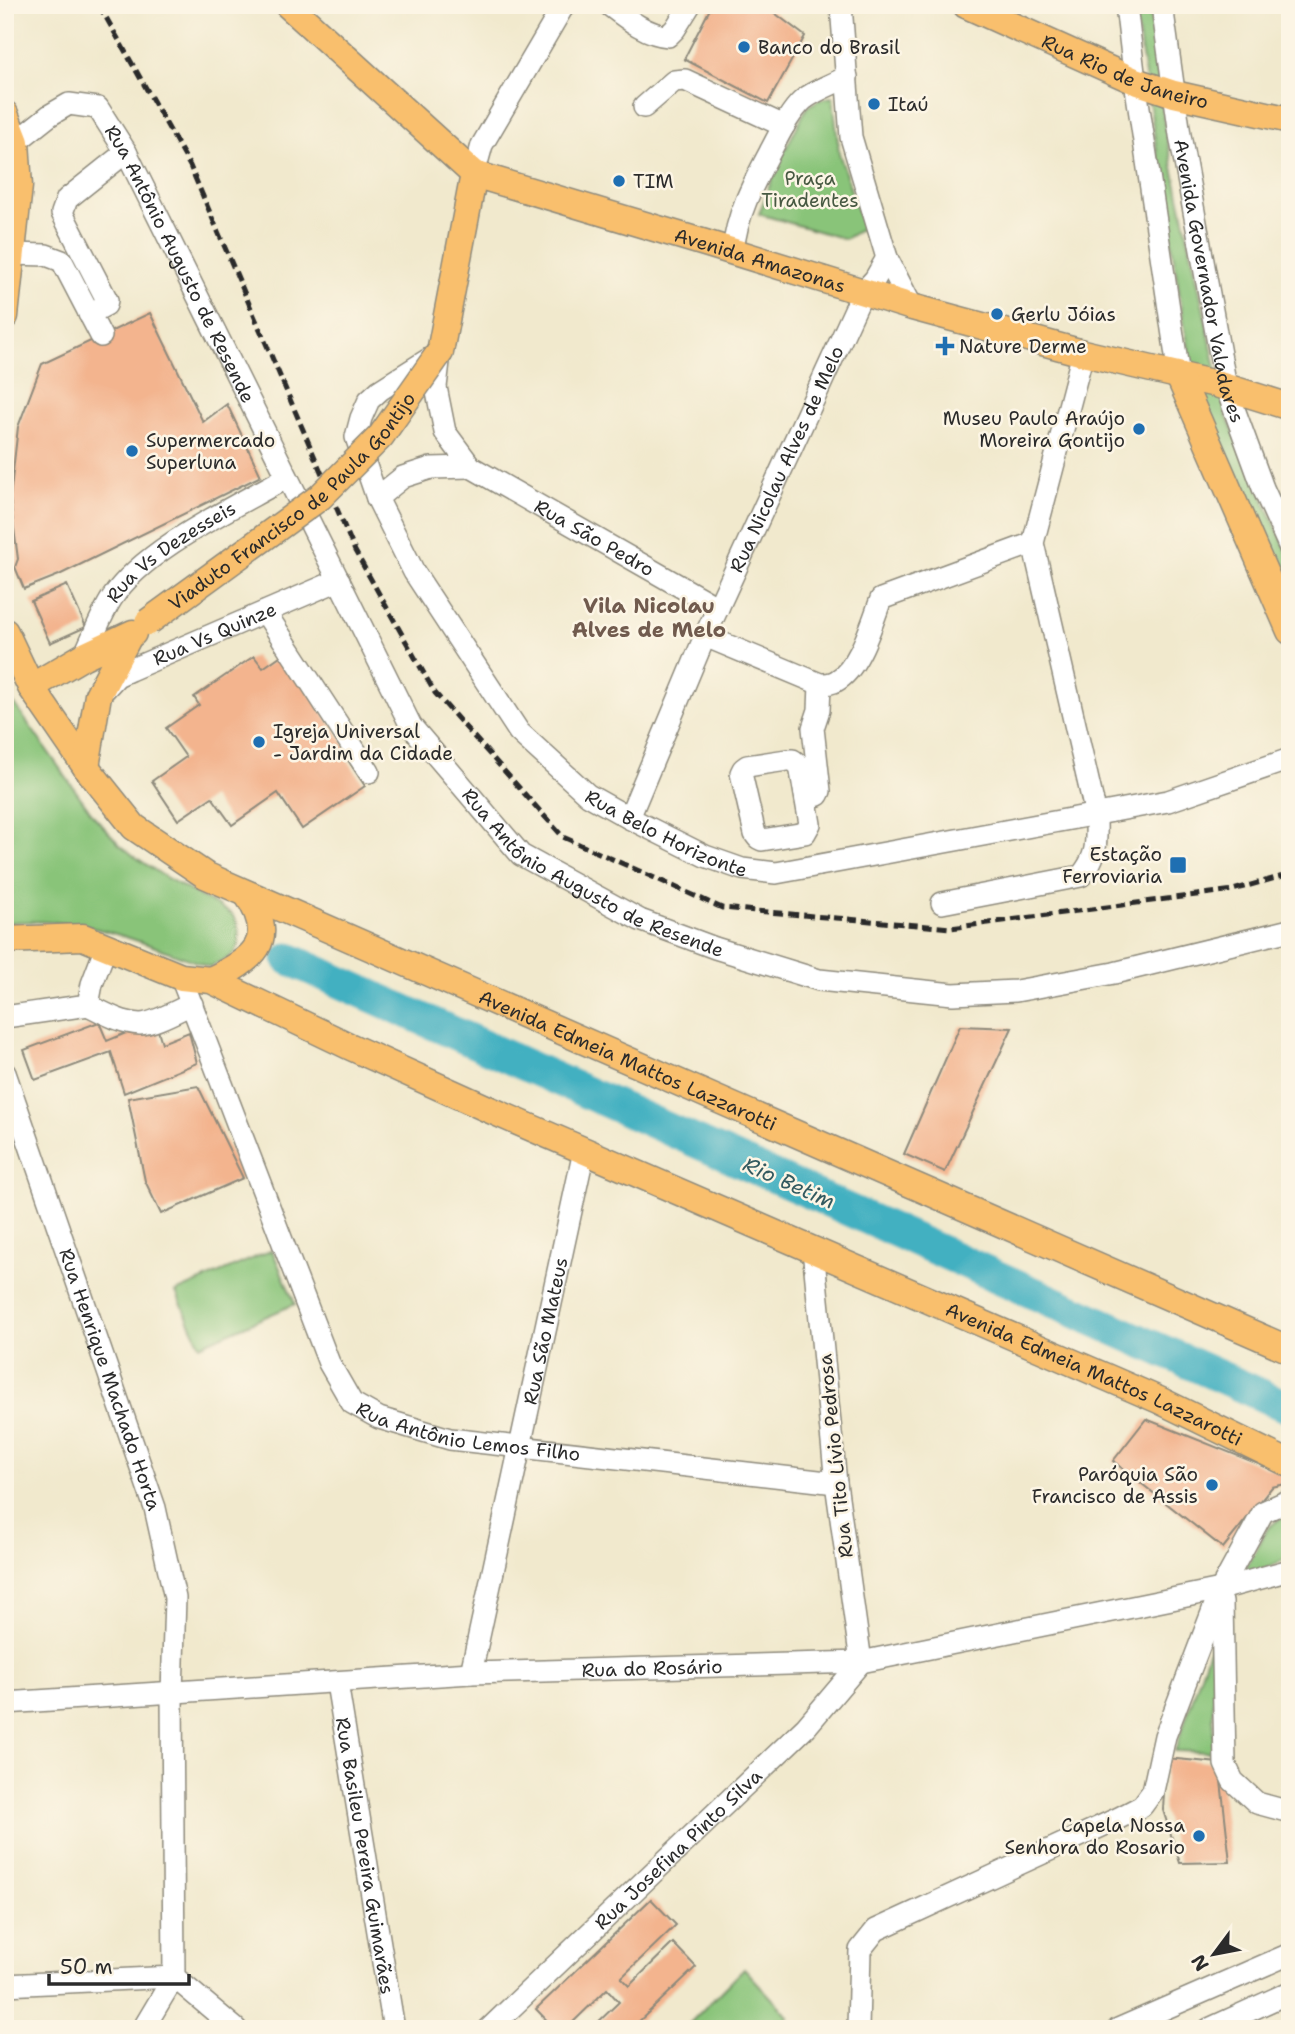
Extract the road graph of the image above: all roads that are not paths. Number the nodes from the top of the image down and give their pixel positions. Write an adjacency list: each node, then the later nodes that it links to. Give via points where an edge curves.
1 (288, 5): 18 (main road, Avenida Amazonas)
2 (564, 5): 18 (street, via 482,145)
3 (690, 5): 8 (street, via 668,36 635,23)
4 (841, 5): 9 (street)
5 (966, 5): 10 (main road, Rua Rio de Janeiro)
6 (1126, 5): 10 (street, Avenida Governador Valadares)
7 (1162, 5): 11 (street, Avenida Governador Valadares)
8 (615, 7)
9 (847, 77): 15 (street, via 805,99); 21 (street, via 851,137)
10 (1135, 81): 11 (main road, Rua Rio de Janeiro); 29 (street, Avenida Governador Valadares)
11 (1174, 94): 14 (main road, Rua Rio de Janeiro); 30 (street, Avenida Governador Valadares)
12 (644, 107): 15 (street, via 674,81 685,80)
13 (5, 114): 16 (main road)
14 (1290, 120)
15 (784, 126): 19 (street, via 751,189)
16 (16, 142): 17 (street, Rua Antônio Augusto de Resende, via 69,104 98,108); 20 (main road, via 19,186)
17 (126, 152): 24 (street, via 68,199 62,213 107,300); 33 (street, Rua Antônio Augusto de Resende)
18 (474, 174): 19 (main road, Avenida Amazonas); 27 (main road)
19 (733, 252): 22 (main road, Avenida Amazonas)
20 (12, 254): 24 (street, via 46,255 62,261); 25 (main road)
21 (887, 258): 22 (street, Rua Nicolau Alves de Melo); 23 (street)
22 (863, 292): 23 (main road, Avenida Amazonas); 38 (street, Rua Nicolau Alves de Melo)
23 (912, 307): 28 (main road, Avenida Amazonas)
24 (89, 314): 26 (street)
25 (5, 316)
26 (101, 336)
27 (440, 352): 32 (street, Rua São Pedro, via 436,387 445,432); 34 (street, Rua Belo Horizonte, via 380,390 361,418 356,437); 40 (main road, Viaduto Francisco de Paula Gontijo, bridge, via 381,436 320,497)
28 (1083, 353): 29 (main road, Avenida Amazonas); 35 (street)
29 (1179, 376): 30 (main road, Avenida Amazonas); 41 (main road, Avenida Governador Valadares)
30 (1226, 387): 31 (main road, Avenida Amazonas); 36 (street, Avenida Governador Valadares)
31 (1290, 407)
32 (471, 467): 34 (street, via 431,468 403,477); 38 (street, Rua São Pedro)
33 (287, 477): 37 (street, Rua Antônio Augusto de Resende); 44 (street, Rua Vs Dezesseis, via 174,542 137,571 112,598)
34 (377, 498): 53 (street, Rua Belo Horizonte, via 414,572 519,732 588,795)
35 (1033, 543): 45 (street, via 881,599 848,672 834,682); 52 (street)
36 (1290, 548)
37 (339, 580): 39 (street, Rua Vs Quinze); 56 (street, Rua Antônio Augusto de Resende, via 411,726 521,855 640,920 715,948 819,980 953,994 1016,991 1114,973)
38 (718, 608): 43 (street, Rua Nicolau Alves de Melo)
39 (265, 612): 47 (street, Rua Vs Quinze, via 117,676); 50 (street)
40 (139, 629): 44 (main road, Viaduto Francisco de Paula Gontijo); 47 (main road, Viaduto Francisco de Paula Gontijo)
41 (1290, 631)
42 (5, 632): 46 (main road, Avenida Edmeia Mattos Lazzarotti)
43 (705, 636): 45 (street); 53 (street, Rua Nicolau Alves de Melo)
44 (84, 656): 46 (main road, Viaduto Francisco de Paula Gontijo)
45 (820, 684): 51 (street, via 813,728 820,791)
46 (31, 687): 49 (main road, Avenida Edmeia Mattos Lazzarotti)
47 (99, 695): 49 (main road, Viaduto Francisco de Paula Gontijo)
48 (1290, 759): 52 (street, Rua Belo Horizonte, via 1168,802)
49 (86, 767): 54 (main road, Avenida Edmeia Mattos Lazzarotti, via 134,827 205,875)
50 (369, 772)
51 (806, 799)
52 (1096, 815): 53 (street, Rua Belo Horizonte, via 776,873 742,869 705,856); 55 (street, via 1092,864 1082,876)
53 (629, 818)
54 (247, 894): 60 (main road, via 261,924 259,946 250,957); 67 (main road, Avenida Edmeia Mattos Lazzarotti)
55 (942, 903)
56 (1290, 930)
57 (5, 940): 58 (main road, Avenida Edmeia Mattos Lazzarotti, via 83,937)
58 (106, 947): 59 (main road, Avenida Edmeia Mattos Lazzarotti); 62 (street)
59 (181, 977): 60 (main road, Avenida Edmeia Mattos Lazzarotti); 61 (street, Rua Antônio Lemos Filho)
60 (211, 980): 65 (main road, Avenida Edmeia Mattos Lazzarotti)
61 (192, 1004): 62 (street, via 139,1024); 68 (street, Rua Antônio Lemos Filho, via 329,1363 352,1403 379,1418 450,1439)
62 (88, 1005): 63 (street)
63 (5, 1017)
64 (5, 1073): 77 (street, Rua Henrique Machado Horta, via 155,1508 174,1598)
65 (584, 1151): 66 (main road, Avenida Edmeia Mattos Lazzarotti); 68 (street, Rua São Mateus)
66 (813, 1250): 69 (main road, Avenida Edmeia Mattos Lazzarotti, via 1159,1400); 70 (street, Rua Tito Lívio Pedrosa)
67 (1290, 1350)
68 (520, 1446): 70 (street, Rua Antônio Lemos Filho); 75 (street, Rua São Mateus)
69 (1290, 1464)
70 (836, 1483): 74 (street, Rua Tito Lívio Pedrosa)
71 (1290, 1500): 73 (street, via 1263,1512)
72 (1288, 1569): 73 (street, Rua do Rosário)
73 (1222, 1589): 74 (street, Rua do Rosário); 79 (street, via 1224,1764 1233,1781 1257,1803); 88 (street, via 1164,1736 1153,1791 1142,1806 877,1930 860,1950)
74 (861, 1662): 75 (street, Rua do Rosário); 87 (street, Rua Josefina Pinto Silva, via 806,1727)
75 (471, 1674): 76 (street, Rua do Rosário)
76 (337, 1683): 77 (street, Rua do Rosário); 86 (street, Rua Basileu Pereira Guimarães)
77 (172, 1693): 78 (street, Rua do Rosário); 81 (street, Rua Henrique Machado Horta)
78 (5, 1703)
79 (1290, 1812)
80 (1290, 1954): 89 (street)
81 (174, 1978): 82 (street); 84 (street); 85 (street)
82 (5, 1985)
83 (1290, 1992): 90 (street)
84 (144, 2029)
85 (236, 2029)
86 (394, 2029)
87 (489, 2029)
88 (858, 2029)
89 (1118, 2029)
90 (1209, 2029)

